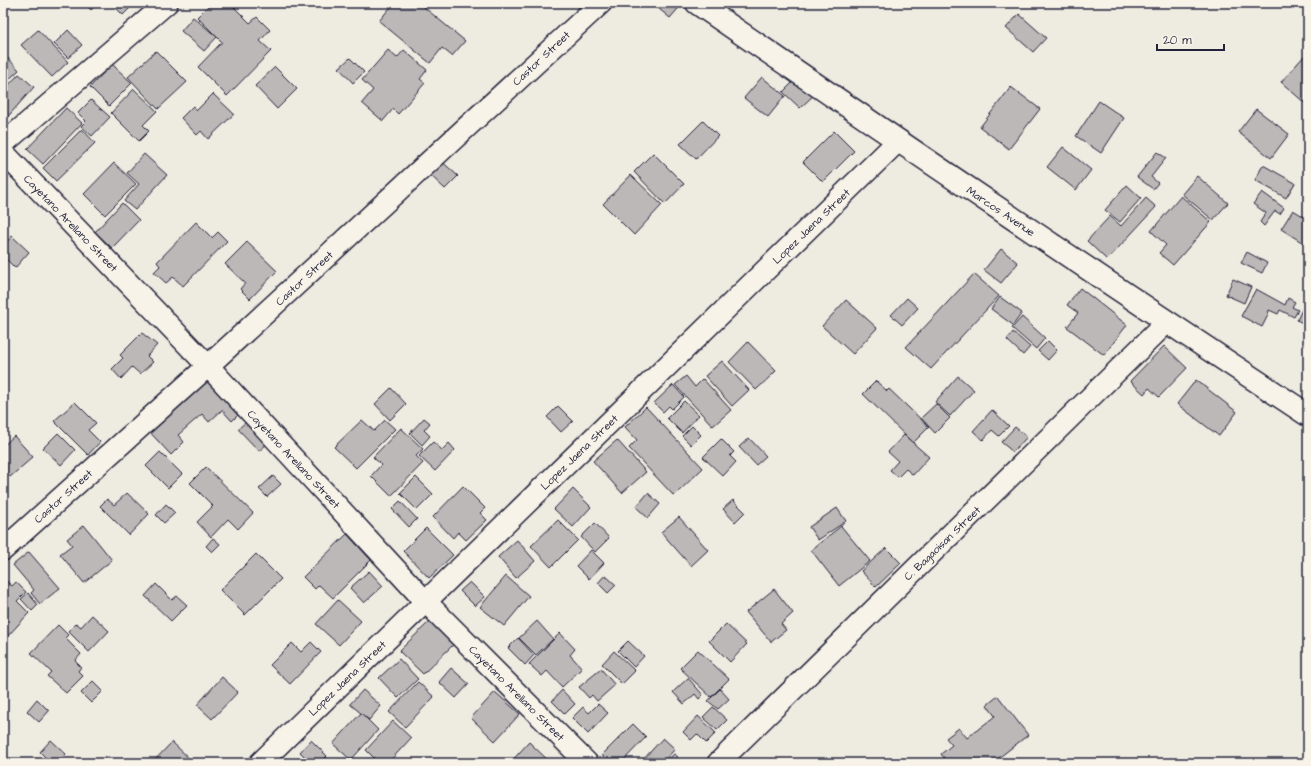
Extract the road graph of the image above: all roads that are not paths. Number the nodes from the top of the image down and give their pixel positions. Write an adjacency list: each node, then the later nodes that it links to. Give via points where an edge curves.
1 (166, 3): 5 (street)
2 (601, 3): 8 (street, Castor Street)
3 (697, 3): 4 (main road, Marcos Avenue)
4 (898, 141): 7 (main road, Marcos Avenue); 11 (street, Lopez Jaena Street)
5 (3, 144)
6 (3, 152): 8 (street, Cayetano Arellano Street)
7 (1167, 322): 9 (main road, Marcos Avenue); 14 (street, C. Bagaoisan Street)
8 (208, 366): 10 (street, Castor Street); 11 (street, Cayetano Arellano Street)
9 (1308, 415)
10 (3, 550)
11 (425, 602): 12 (street, Lopez Jaena Street); 13 (street, Cayetano Arellano Street)
12 (260, 763)
13 (587, 763)
14 (718, 763)

